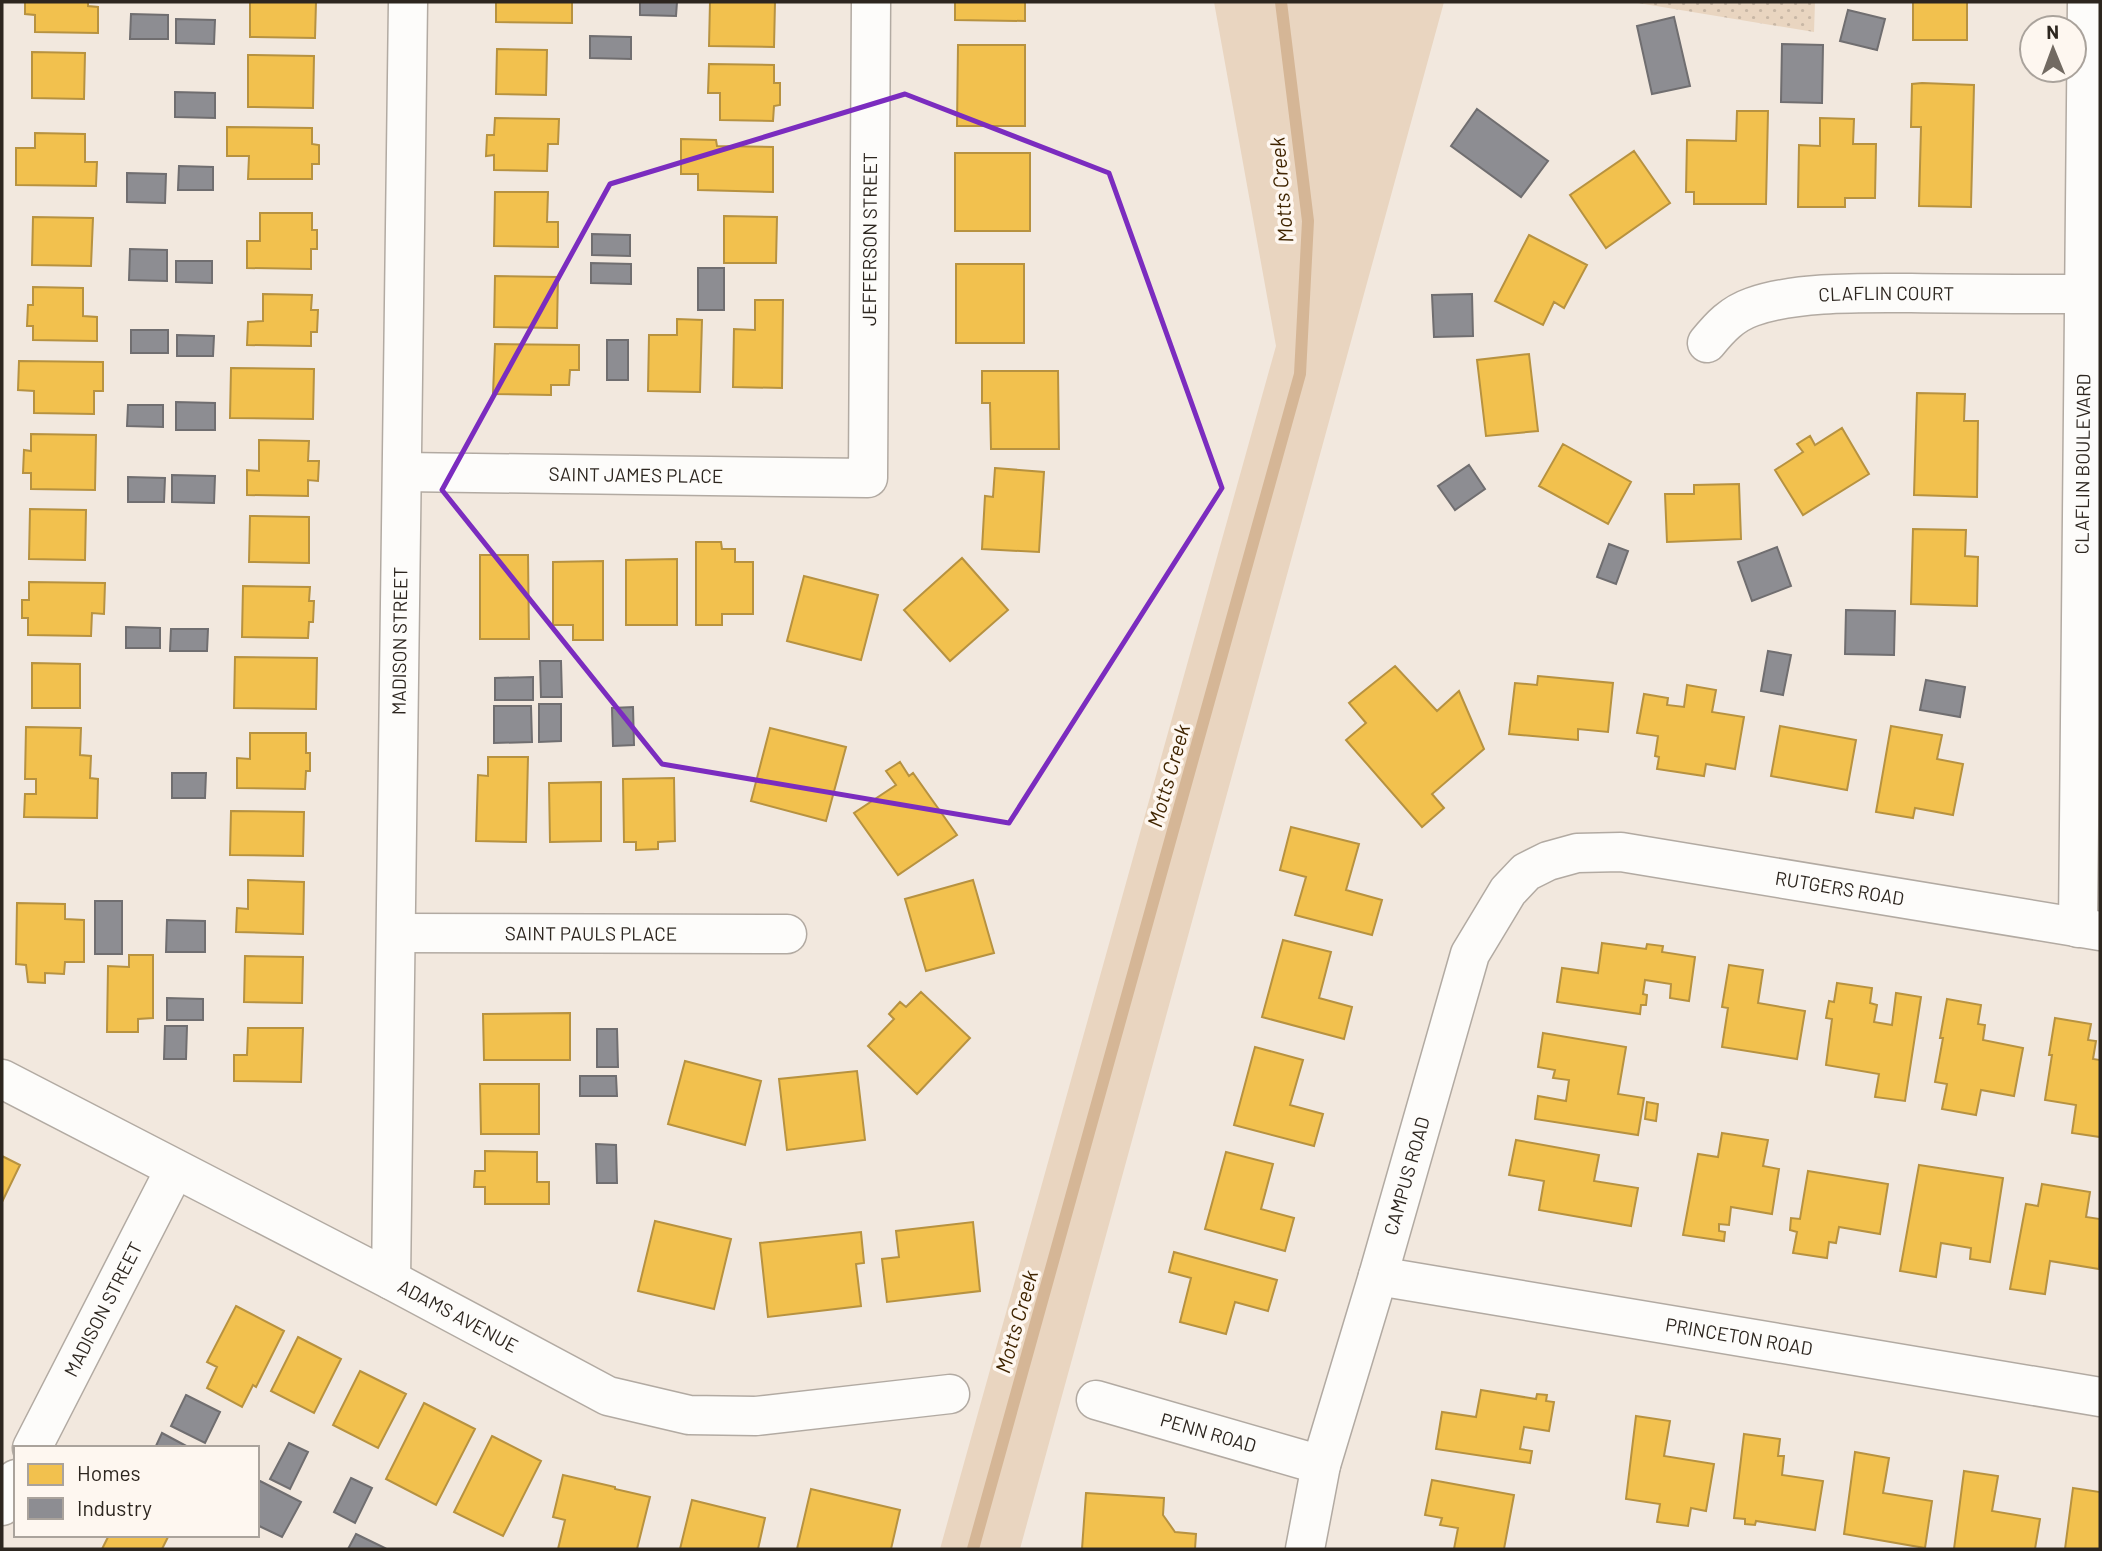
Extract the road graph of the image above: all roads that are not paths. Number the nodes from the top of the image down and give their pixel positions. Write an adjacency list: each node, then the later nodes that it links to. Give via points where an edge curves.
1 (408, 2): 6 (street, MADISON STREET)
2 (871, 2): 7 (street, JEFFERSON STREET)
3 (2087, 2): 4 (street, CLAFLIN BOULEVARD)
4 (2083, 294): 5 (street, CLAFLIN COURT, via 1869,293 1780,300 1734,315); 9 (street, CLAFLIN BOULEVARD)
5 (1707, 343)
6 (403, 472): 7 (street, SAINT JAMES PLACE); 10 (street, MADISON STREET)
7 (867, 478)
8 (1577, 853): 9 (street, RUTGERS ROAD, via 1622,852); 14 (street, CAMPUS ROAD, via 1526,872 1508,891 1470,954)
9 (2089, 930)
10 (397, 933): 11 (street, SAINT PAULS PLACE); 15 (street, MADISON STREET)
11 (787, 934)
12 (2, 1079): 13 (street, ADAMS AVENUE)
13 (175, 1169): 15 (street, ADAMS AVENUE); 19 (street, MADISON STREET)
14 (1378, 1276): 17 (street, PRINCETON ROAD); 20 (street, CAMPUS ROAD)
15 (391, 1280): 16 (street, ADAMS AVENUE, via 608,1396 689,1415 756,1416)
16 (950, 1394)
17 (2100, 1397)
18 (1096, 1400): 20 (street, PENN ROAD)
19 (33, 1446)
20 (1321, 1465): 23 (street, CAMPUS ROAD)
21 (14, 1483): 22 (street)
22 (2, 1506)
23 (1305, 1549)

